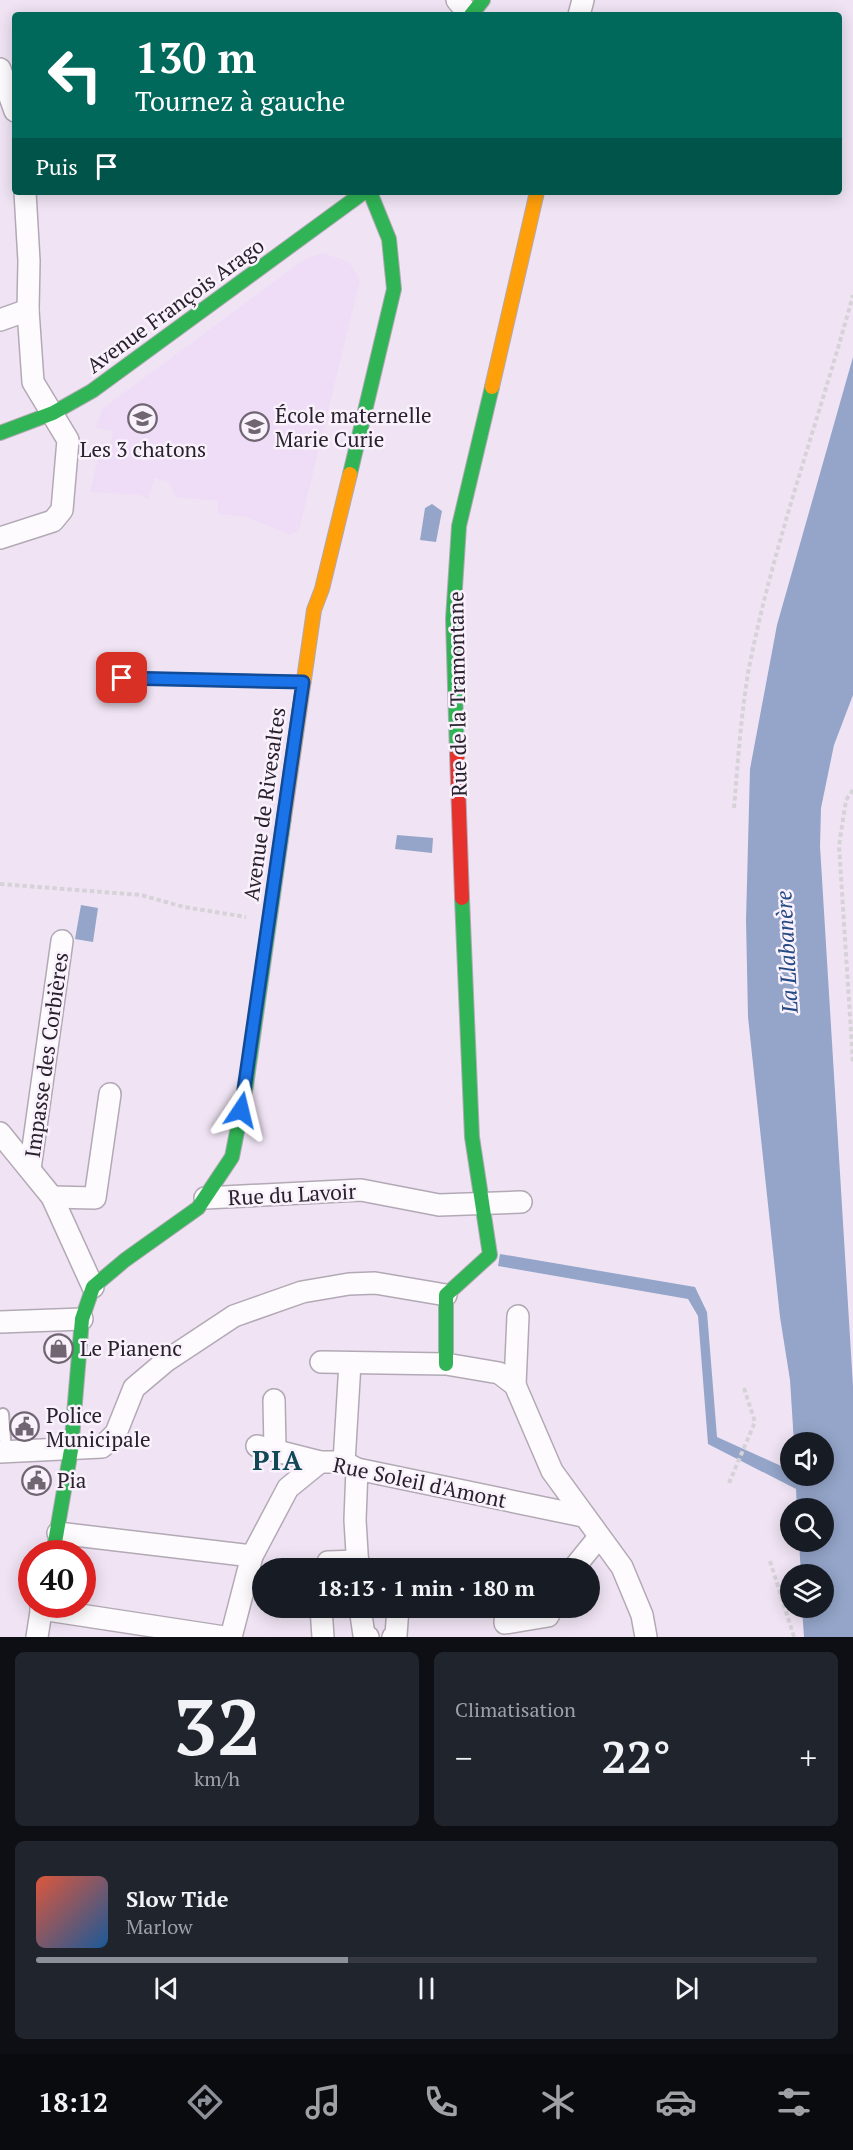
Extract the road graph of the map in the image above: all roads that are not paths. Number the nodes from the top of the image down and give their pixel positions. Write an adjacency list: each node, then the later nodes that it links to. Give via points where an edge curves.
1 (457, 0): 3 (street)
2 (483, 0): 4 (street)
3 (467, 12)
4 (473, 12)
5 (0, 69): 6 (street)
6 (12, 103)
7 (25, 195): 11 (street)
8 (360, 195): 13 (street, Avenue François Arago, via 92,391)
9 (372, 195): 17 (street, Avenue de Rivesaltes, via 388,226 394,254 394,289 314,610)
10 (536, 195): 25 (street, Rue de la Tramontane, via 459,526 453,619 472,1137)
11 (28, 310): 12 (street); 13 (street, via 33,382)
12 (0, 320)
13 (53, 413): 14 (street, Avenue François Arago); 15 (street, via 68,440 62,510 52,521)
14 (0, 433)
15 (0, 538)
16 (122, 678): 17 (lane)
17 (303, 682): 24 (street, Avenue de Rivesaltes, via 246,1086 232,1157)
18 (62, 941): 21 (street, Impasse des Corbières)
19 (110, 1094): 22 (street, via 95,1198)
20 (0, 1133): 21 (street)
21 (30, 1169): 22 (street)
22 (52, 1197): 26 (street)
23 (521, 1202): 25 (street, Rue du Lavoir)
24 (202, 1203): 25 (street, Rue du Lavoir, via 361,1190 439,1205); 26 (street)
25 (484, 1203): 27 (street, Rue de la Tramontane, via 490,1255)
26 (93, 1287): 29 (street)
27 (446, 1295): 33 (street); 37 (street, via 375,1283 349,1284 302,1292 234,1316 166,1361 134,1388 116,1432 102,1448)
28 (518, 1316): 34 (street)
29 (82, 1319): 30 (street); 37 (street)
30 (0, 1322)
31 (321, 1362): 32 (street)
32 (350, 1363): 33 (street); 40 (street)
33 (446, 1364): 34 (street, via 499,1373)
34 (515, 1385): 41 (street, via 552,1471)
35 (271, 1399): 39 (street, Rue Soleil d'Amont, via 266,1447)
36 (3, 1414): 38 (lane)
37 (71, 1450): 38 (street); 43 (street)
38 (3, 1451)
39 (320, 1462): 40 (street, Rue Soleil d'Amont); 45 (street, via 288,1488)
40 (350, 1466): 41 (street, Rue Soleil d'Amont); 46 (street)
41 (583, 1516): 42 (street)
42 (599, 1537): 47 (street); 62 (street, via 622,1567 642,1615)
43 (57, 1540)
44 (96, 1546): 45 (street)
45 (252, 1556): 60 (street)
46 (358, 1558)
47 (582, 1558)
48 (40, 1618): 58 (street)
49 (93, 1618): 55 (street)
50 (322, 1618): 61 (street)
51 (362, 1618): 56 (street)
52 (397, 1618): 57 (street)
53 (505, 1618): 54 (street, via 505,1623)
54 (536, 1618)
55 (149, 1630): 59 (street)
56 (366, 1636)
57 (394, 1636)
58 (37, 1637)
59 (224, 1637)
60 (231, 1637)
61 (323, 1637)
62 (646, 1637)

